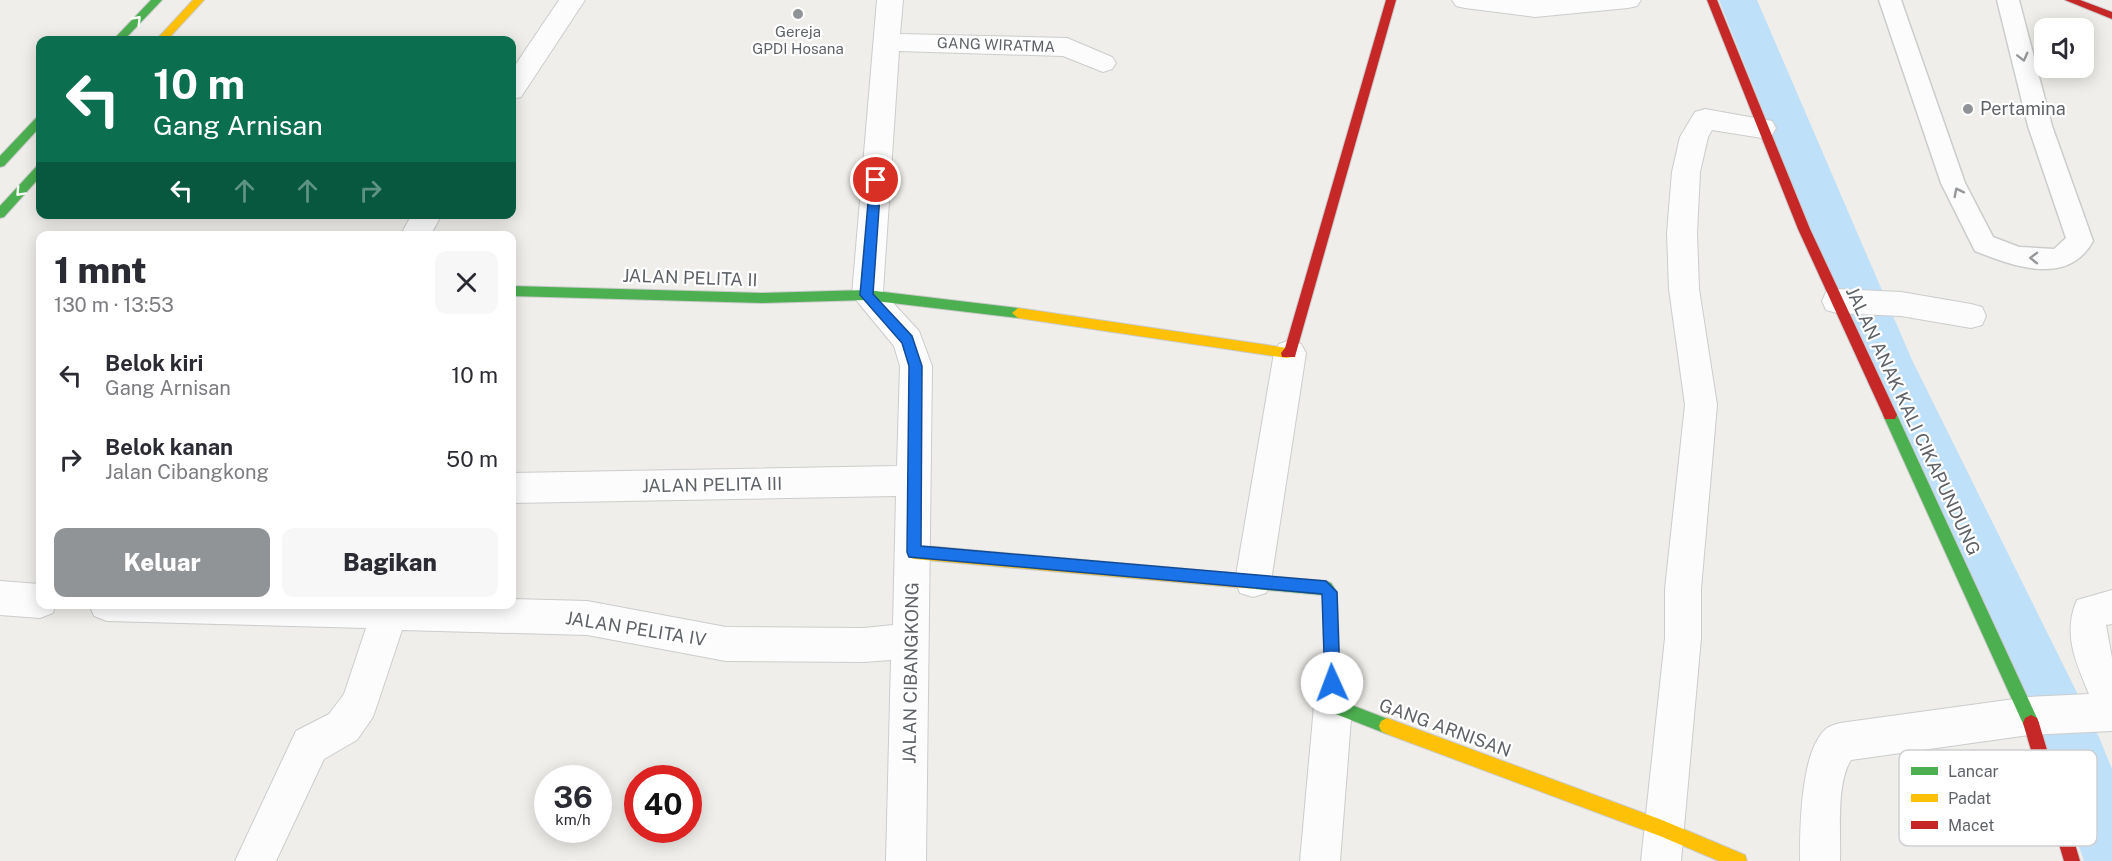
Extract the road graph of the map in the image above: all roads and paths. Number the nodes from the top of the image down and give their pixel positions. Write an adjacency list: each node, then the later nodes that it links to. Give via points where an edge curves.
1 (157, 0): 13 (street, one-way to 1)
2 (199, 0): 14 (street)
3 (572, 0): 17 (street)
4 (890, 0): 15 (street)
5 (1391, 0): 27 (street)
6 (1465, 0): 7 (street, via 1535,9)
7 (1628, 0)
8 (1712, 0): 19 (street, JALAN ANAK KALI CIKAPUNDUNG)
9 (1890, 0): 10 (lane, one-way to 9, via 2040,126 2080,241 2060,259 2017,258 1984,244 1953,183)
10 (2008, 0)
11 (2070, 0): 12 (street)
12 (2112, 16)
13 (122, 36)
14 (165, 36)
15 (886, 42): 16 (street, GANG WIRATMA, via 1067,47); 24 (street)
16 (1103, 63)
17 (516, 84)
18 (36, 124): 20 (street)
19 (1762, 128): 25 (street, JALAN ANAK KALI CIKAPUNDUNG); 42 (street, via 1705,119 1694,137 1686,172 1684,289 1701,405)
20 (0, 162)
21 (36, 174): 22 (street, one-way to 22)
22 (0, 213)
23 (516, 291): 24 (street, JALAN PELITA II, via 762,298)
24 (867, 295): 27 (street, JALAN PELITA II, via 985,308); 28 (street, JALAN CIBANGKONG, via 908,340 916,366)
25 (1842, 301): 26 (street); 40 (street, JALAN ANAK KALI CIKAPUNDUNG)
26 (1971, 316)
27 (1290, 353): 31 (street)
28 (913, 481): 29 (street, JALAN PELITA III); 30 (street, JALAN CIBANGKONG)
29 (516, 488)
30 (914, 552): 31 (street); 37 (street, JALAN CIBANGKONG)
31 (1253, 581): 38 (street, via 1329,589)
32 (0, 598): 33 (street)
33 (36, 601)
34 (2112, 607): 39 (street, via 2090,612 2087,619 2093,660)
35 (250, 609): 36 (street, JALAN PELITA IV)
36 (389, 614): 37 (street, JALAN PELITA IV, via 587,618 726,644 864,645); 44 (street, via 360,704 343,727 310,746)
37 (912, 640): 45 (street, JALAN CIBANGKONG)
38 (1333, 706): 42 (street, GANG ARNISAN); 46 (street)
39 (2111, 709): 40 (street)
40 (2033, 716): 41 (street, JALAN ANAK KALI CIKAPUNDUNG); 48 (street, via 1840,742 1833,751 1823,798)
41 (2042, 750)
42 (1662, 845): 47 (street, GANG ARNISAN)
43 (2068, 846): 49 (street, JALAN ANAK KALI CIKAPUNDUNG)
44 (255, 861)
45 (906, 861)
46 (1320, 861)
47 (1739, 861)
48 (1820, 861)
49 (2072, 861)

